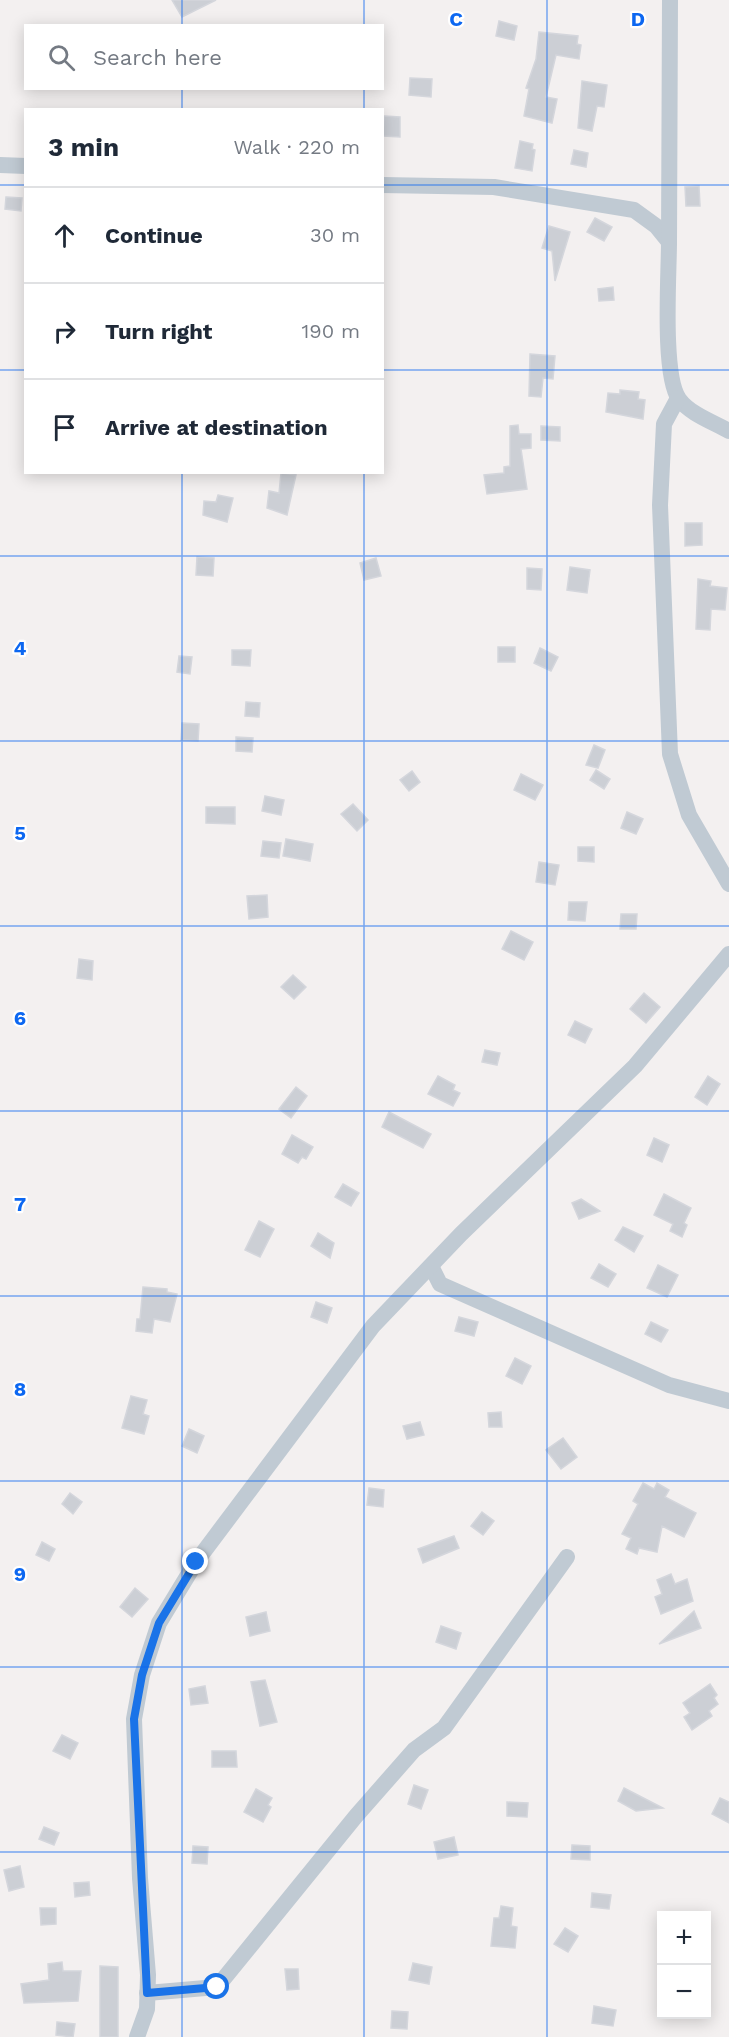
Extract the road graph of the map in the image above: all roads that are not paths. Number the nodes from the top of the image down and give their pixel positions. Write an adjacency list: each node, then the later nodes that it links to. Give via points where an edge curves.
1 (670, 0): 5 (street)
2 (0, 165): 3 (street)
3 (24, 166)
4 (384, 185): 5 (street, via 494,187 634,210 656,226)
5 (669, 242): 6 (street, via 670,371)
6 (678, 398): 7 (street, via 695,413); 8 (street, via 664,424 660,506 670,754 689,815)
7 (729, 431)
8 (729, 884)
9 (729, 954): 10 (street, via 635,1066)
10 (431, 1266): 11 (street, via 440,1284 669,1385); 13 (street, via 373,1326 314,1401 196,1562 159,1623 142,1675 134,1719)
11 (729, 1401)
12 (567, 1557): 13 (street, via 444,1728 414,1750 399,1767 217,1987)
13 (147, 1993): 14 (street, via 147,2009)
14 (137, 2037)

